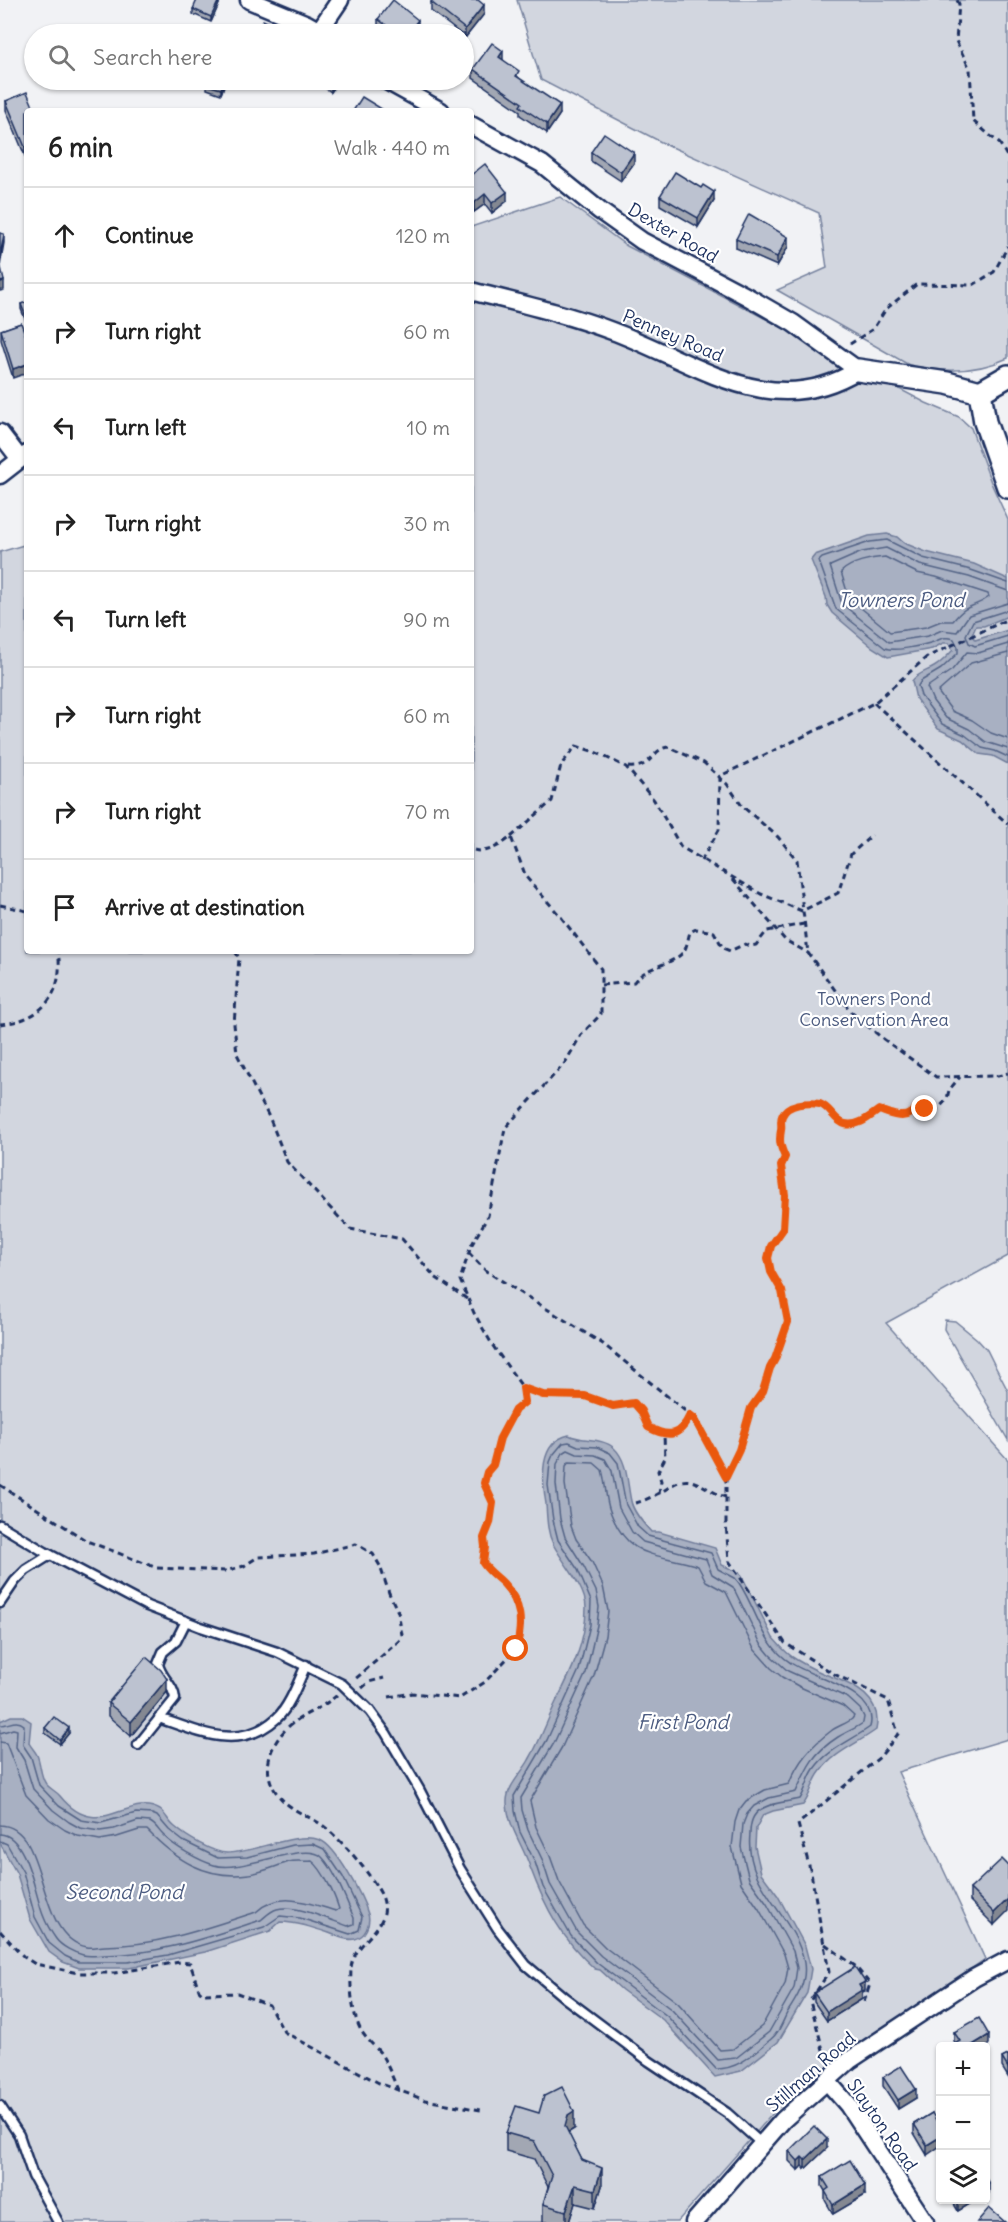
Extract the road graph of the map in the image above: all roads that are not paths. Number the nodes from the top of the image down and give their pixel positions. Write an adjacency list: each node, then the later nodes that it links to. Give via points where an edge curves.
1 (249, 0): 3 (street)
2 (340, 0): 4 (street)
3 (304, 24)
4 (327, 24)
5 (403, 90): 6 (street)
6 (436, 108)
7 (474, 127): 9 (street, Dexter Road, via 542,164 642,241 784,318)
8 (474, 292): 9 (street, Penney Road, via 611,330 753,388 806,391 844,379)
9 (852, 365): 11 (street)
10 (1008, 376): 11 (street)
11 (980, 392): 15 (street, via 985,422)
12 (0, 433): 13 (street)
13 (23, 456): 14 (street)
14 (0, 475)
15 (1008, 487)
16 (0, 1525): 17 (lane)
17 (50, 1555): 18 (lane, via 26,1570); 19 (lane, via 147,1606)
18 (0, 1603)
19 (186, 1621): 20 (lane); 21 (lane, via 176,1641 159,1658 160,1671 175,1697)
20 (306, 1665): 21 (lane, via 278,1717 250,1735 226,1738); 26 (lane, via 342,1684 370,1711 409,1771 467,1879 526,1965 655,2065 727,2113)
21 (159, 1718): 22 (lane)
22 (138, 1745)
23 (1008, 1960): 24 (street, Stillman Road, via 869,2047)
24 (827, 2081): 26 (street, Stillman Road); 29 (street, Slayton Road, via 848,2105)
25 (0, 2106): 27 (lane, via 19,2135 33,2176)
26 (762, 2144): 28 (street, Stillman Road)
27 (58, 2222)
28 (694, 2222)
29 (925, 2222)

